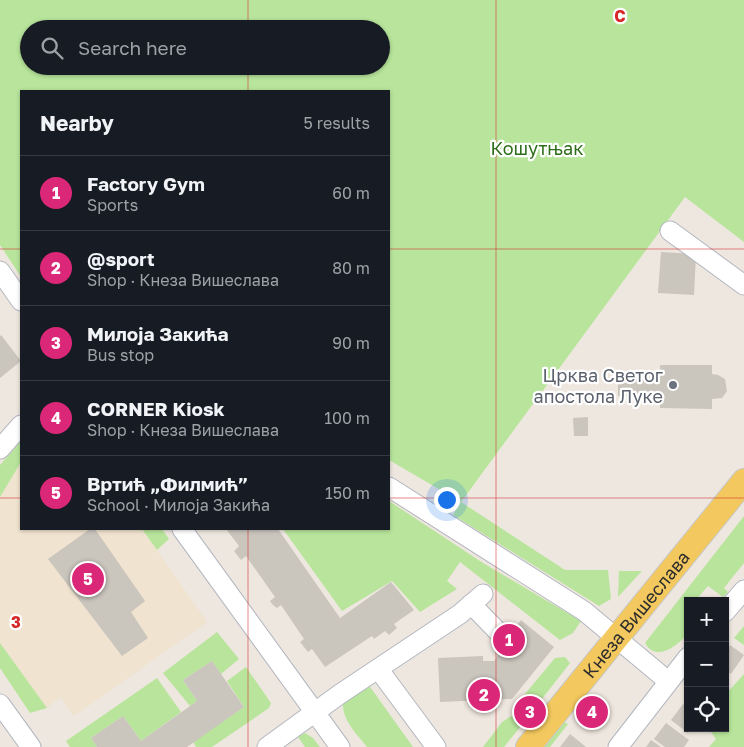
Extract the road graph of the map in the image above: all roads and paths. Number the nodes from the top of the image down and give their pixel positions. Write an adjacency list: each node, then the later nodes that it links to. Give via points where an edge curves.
1 (670, 231): 3 (street)
2 (0, 270): 4 (street)
3 (744, 285)
4 (20, 300)
5 (20, 426): 6 (street)
6 (0, 449)
7 (744, 481): 12 (main road, Кнеза Вишеслава)
8 (390, 488): 12 (street, via 584,611)
9 (183, 530): 18 (street)
10 (744, 590): 11 (street)
11 (729, 607)
12 (616, 636): 16 (street); 23 (main road, Кнеза Вишеслава)
13 (505, 639): 15 (street, via 477,599)
14 (684, 662): 16 (street)
15 (379, 670): 18 (street); 22 (street)
16 (668, 681): 24 (street)
17 (0, 704): 19 (street)
18 (315, 714): 20 (street); 21 (street)
19 (31, 747)
20 (267, 747)
21 (340, 747)
22 (436, 747)
23 (528, 747)
24 (618, 747)

